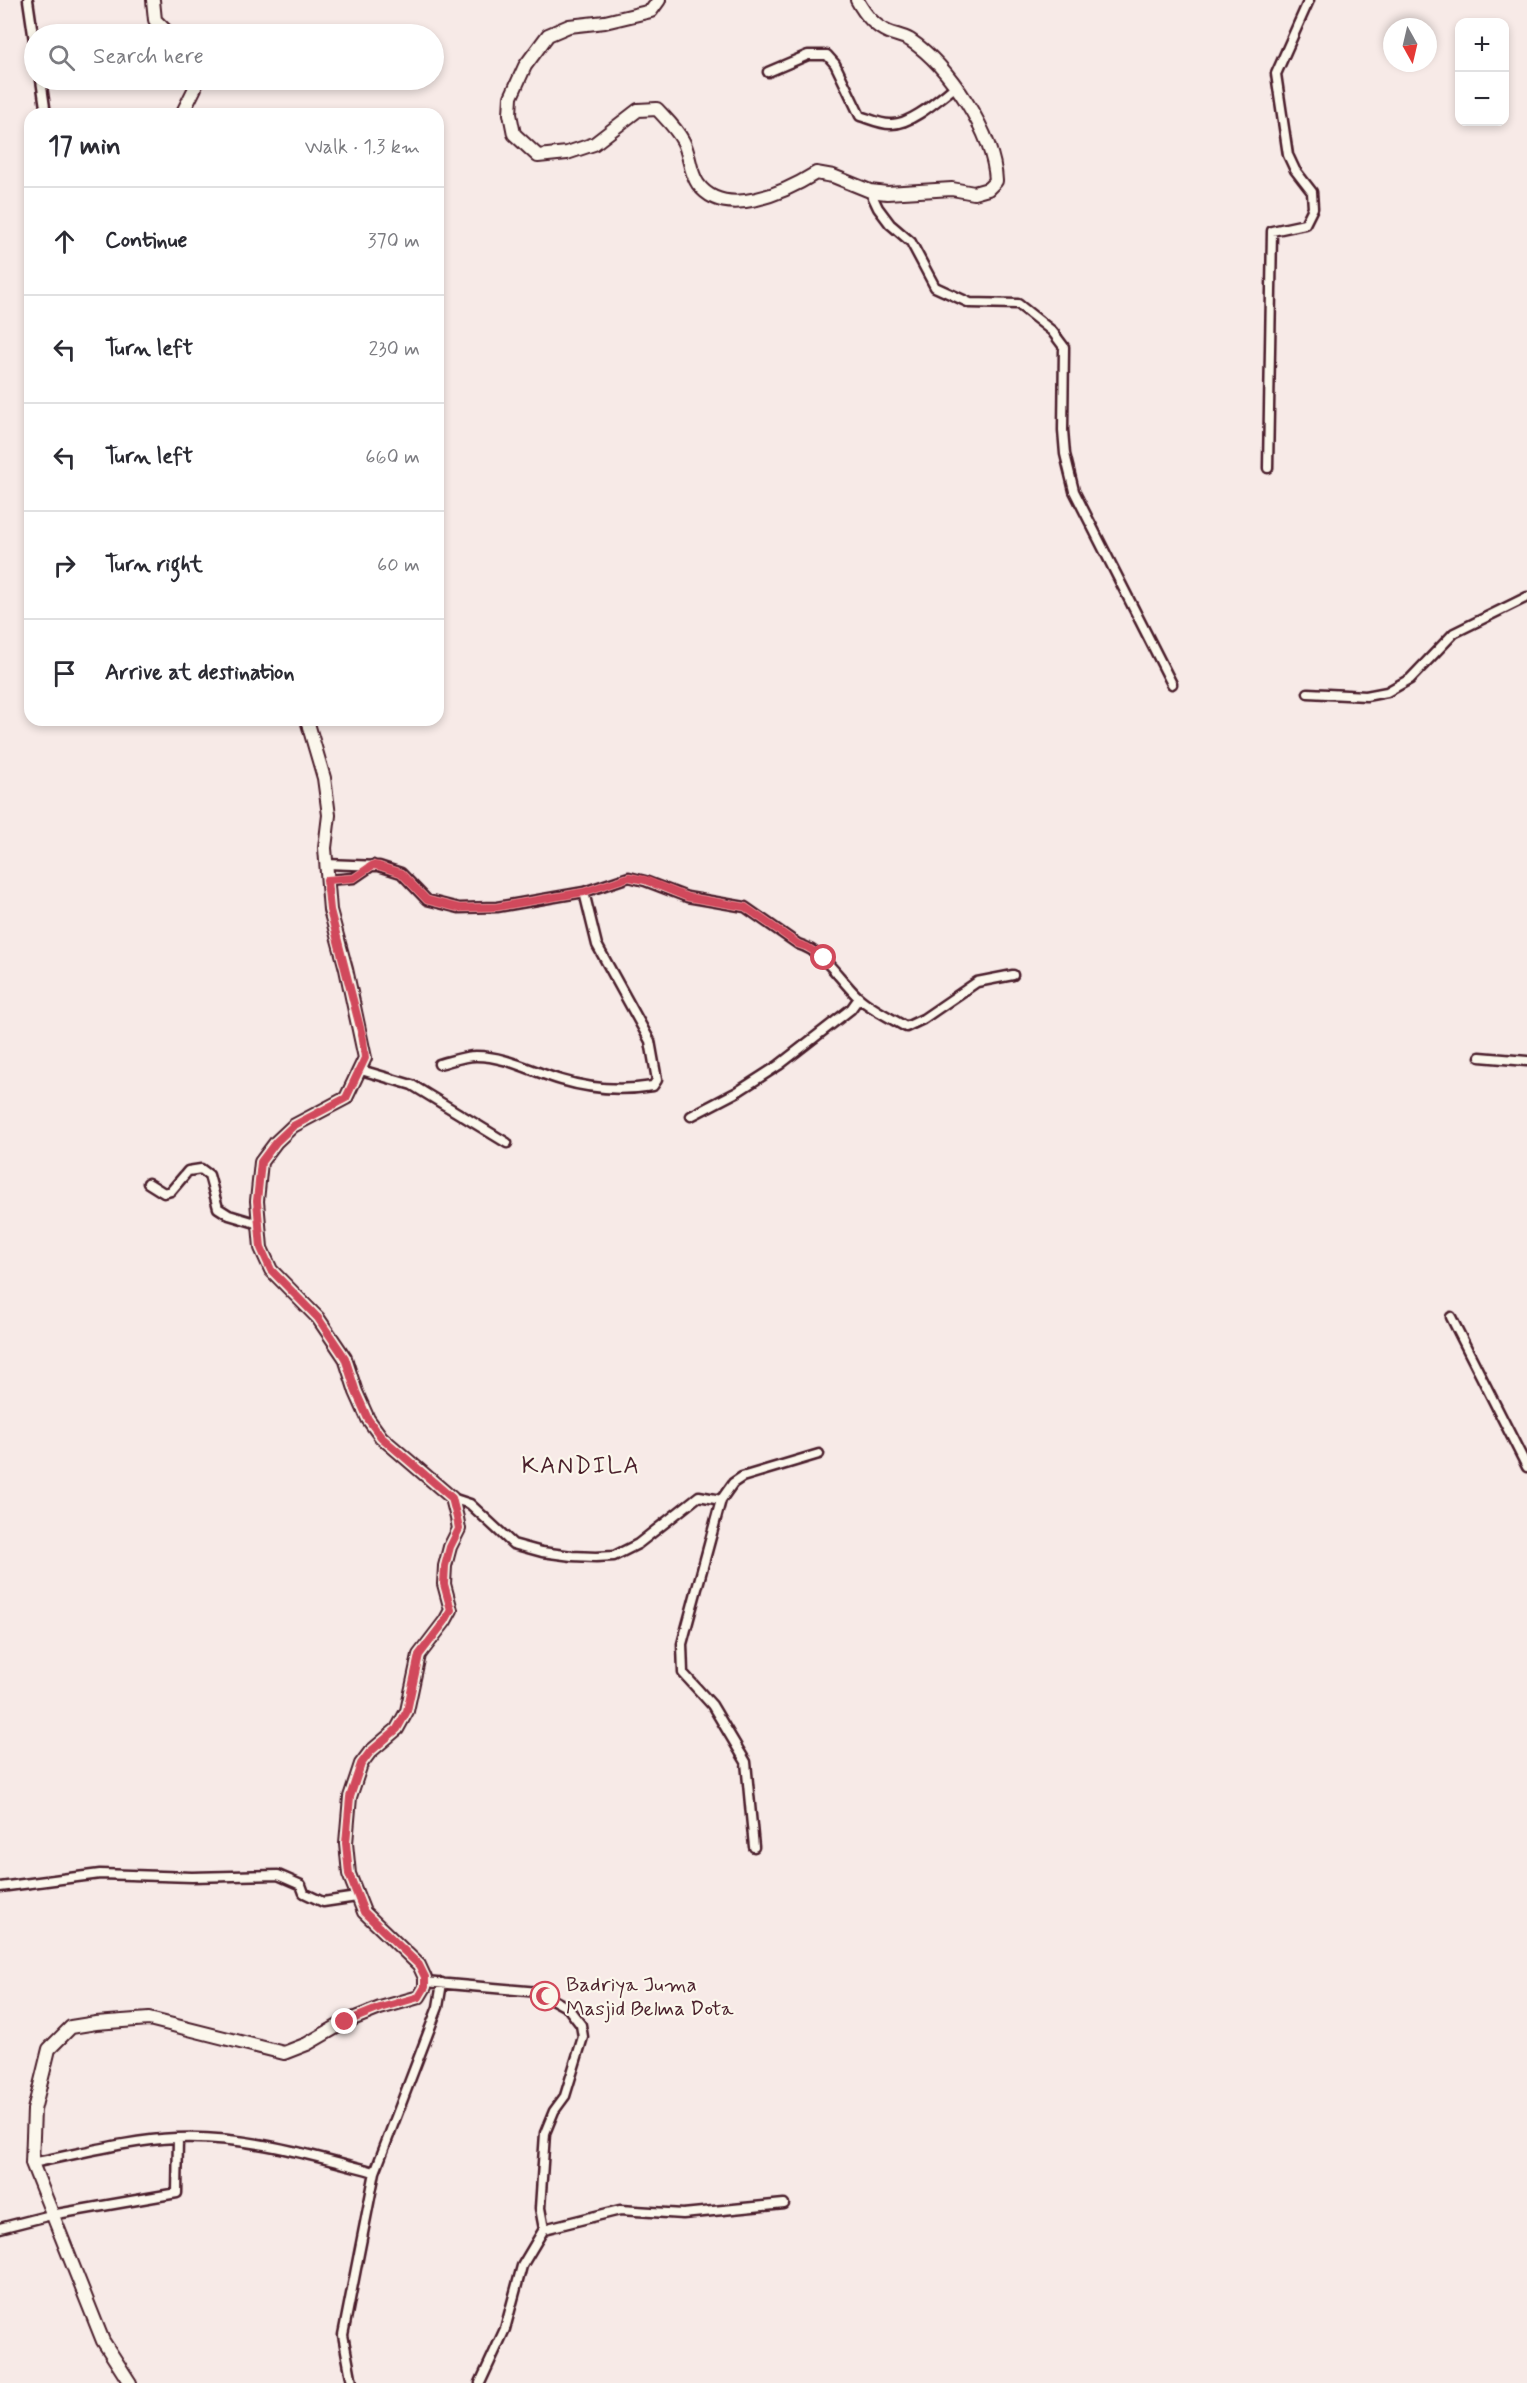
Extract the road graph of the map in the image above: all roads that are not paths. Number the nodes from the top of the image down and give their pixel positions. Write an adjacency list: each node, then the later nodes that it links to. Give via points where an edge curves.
1 (28, 0): 6 (street)
2 (153, 0): 7 (main road)
3 (659, 0): 14 (main road, via 651,10 570,26 548,35 525,66 511,97 514,134 527,147 538,156 567,153 594,144 638,110 657,109 683,141 699,184 711,195 738,202 762,198 816,173)
4 (857, 0): 9 (main road, via 866,16 885,31 907,38 937,62)
5 (1309, 0): 15 (street, via 1276,74 1288,155 1312,192 1313,208 1305,224 1272,231)
6 (32, 24)
7 (159, 24)
8 (768, 72): 9 (street, via 808,55 827,55 861,116 892,124 905,121)
9 (956, 86): 14 (main road, via 967,100 996,164 996,181 988,189 974,193 952,189)
10 (42, 90): 12 (street)
11 (194, 90): 13 (main road)
12 (45, 108)
13 (185, 108)
14 (870, 191): 17 (street, via 884,216 911,242 935,287 970,303 1018,304 1052,330 1064,347 1063,430 1074,491)
15 (1268, 468)
16 (1527, 597): 18 (street, via 1454,633 1410,679 1388,692 1366,696)
17 (1172, 684)
18 (1308, 693)
19 (309, 726): 20 (main road, via 324,778 329,815)
20 (326, 864): 21 (street); 22 (main road)
21 (373, 865): 22 (street, via 354,878); 23 (street, via 401,873 427,900 459,908 497,907)
22 (327, 880): 29 (main road, via 330,910 363,1039 365,1058)
23 (584, 892): 25 (street, via 629,877 687,897 745,907 824,958); 28 (street, via 597,945 650,1041 657,1080 653,1086 628,1090 586,1086 523,1065 476,1056)
24 (1013, 975): 25 (street, via 977,982 906,1027)
25 (859, 998): 30 (street, via 851,1009 779,1065)
26 (1480, 1056): 27 (street)
27 (1527, 1061)
28 (439, 1064)
29 (361, 1070): 31 (street, via 412,1085); 33 (main road, via 346,1098 293,1126 261,1162)
30 (691, 1116)
31 (507, 1143)
32 (148, 1183): 33 (street, via 164,1193 171,1191 188,1171 201,1169 209,1174 218,1208)
33 (259, 1224): 37 (main road, via 261,1248 271,1270 318,1318 345,1358 368,1419 381,1437)
34 (1451, 1317): 36 (street)
35 (819, 1454): 38 (street, via 742,1477)
36 (1527, 1467)
37 (452, 1498): 38 (street, via 470,1504 513,1544 596,1557 614,1556 638,1544 699,1496); 41 (main road, via 459,1529 445,1566 444,1584 451,1610 419,1655 407,1711 397,1729 361,1764 350,1797 346,1843 349,1874)
38 (721, 1500): 39 (street, via 682,1644 683,1672 712,1705 746,1762)
39 (754, 1847)
40 (0, 1887): 41 (street, via 100,1874 278,1875 301,1885 304,1893 324,1902)
41 (357, 1897): 42 (main road, via 364,1912 419,1965)
42 (425, 1982): 43 (street); 45 (main road, via 419,1997 363,2015 284,2053 149,2019 71,2027 49,2049 44,2063 34,2110)
43 (442, 1983): 46 (street, via 438,2007); 50 (street, via 539,1992 568,2007 581,2025 583,2037 565,2096 545,2133 540,2208)
44 (178, 2138): 45 (street, via 147,2140); 46 (street, via 262,2143); 48 (street, via 177,2193)
45 (32, 2163): 48 (main road)
46 (375, 2172): 52 (street, via 343,2335)
47 (784, 2204): 50 (street, via 683,2214 620,2210)
48 (51, 2215): 49 (street); 51 (main road, via 103,2342)
49 (0, 2228)
50 (544, 2229): 53 (street, via 522,2266 505,2329)
51 (130, 2383)
52 (352, 2383)
53 (480, 2383)

